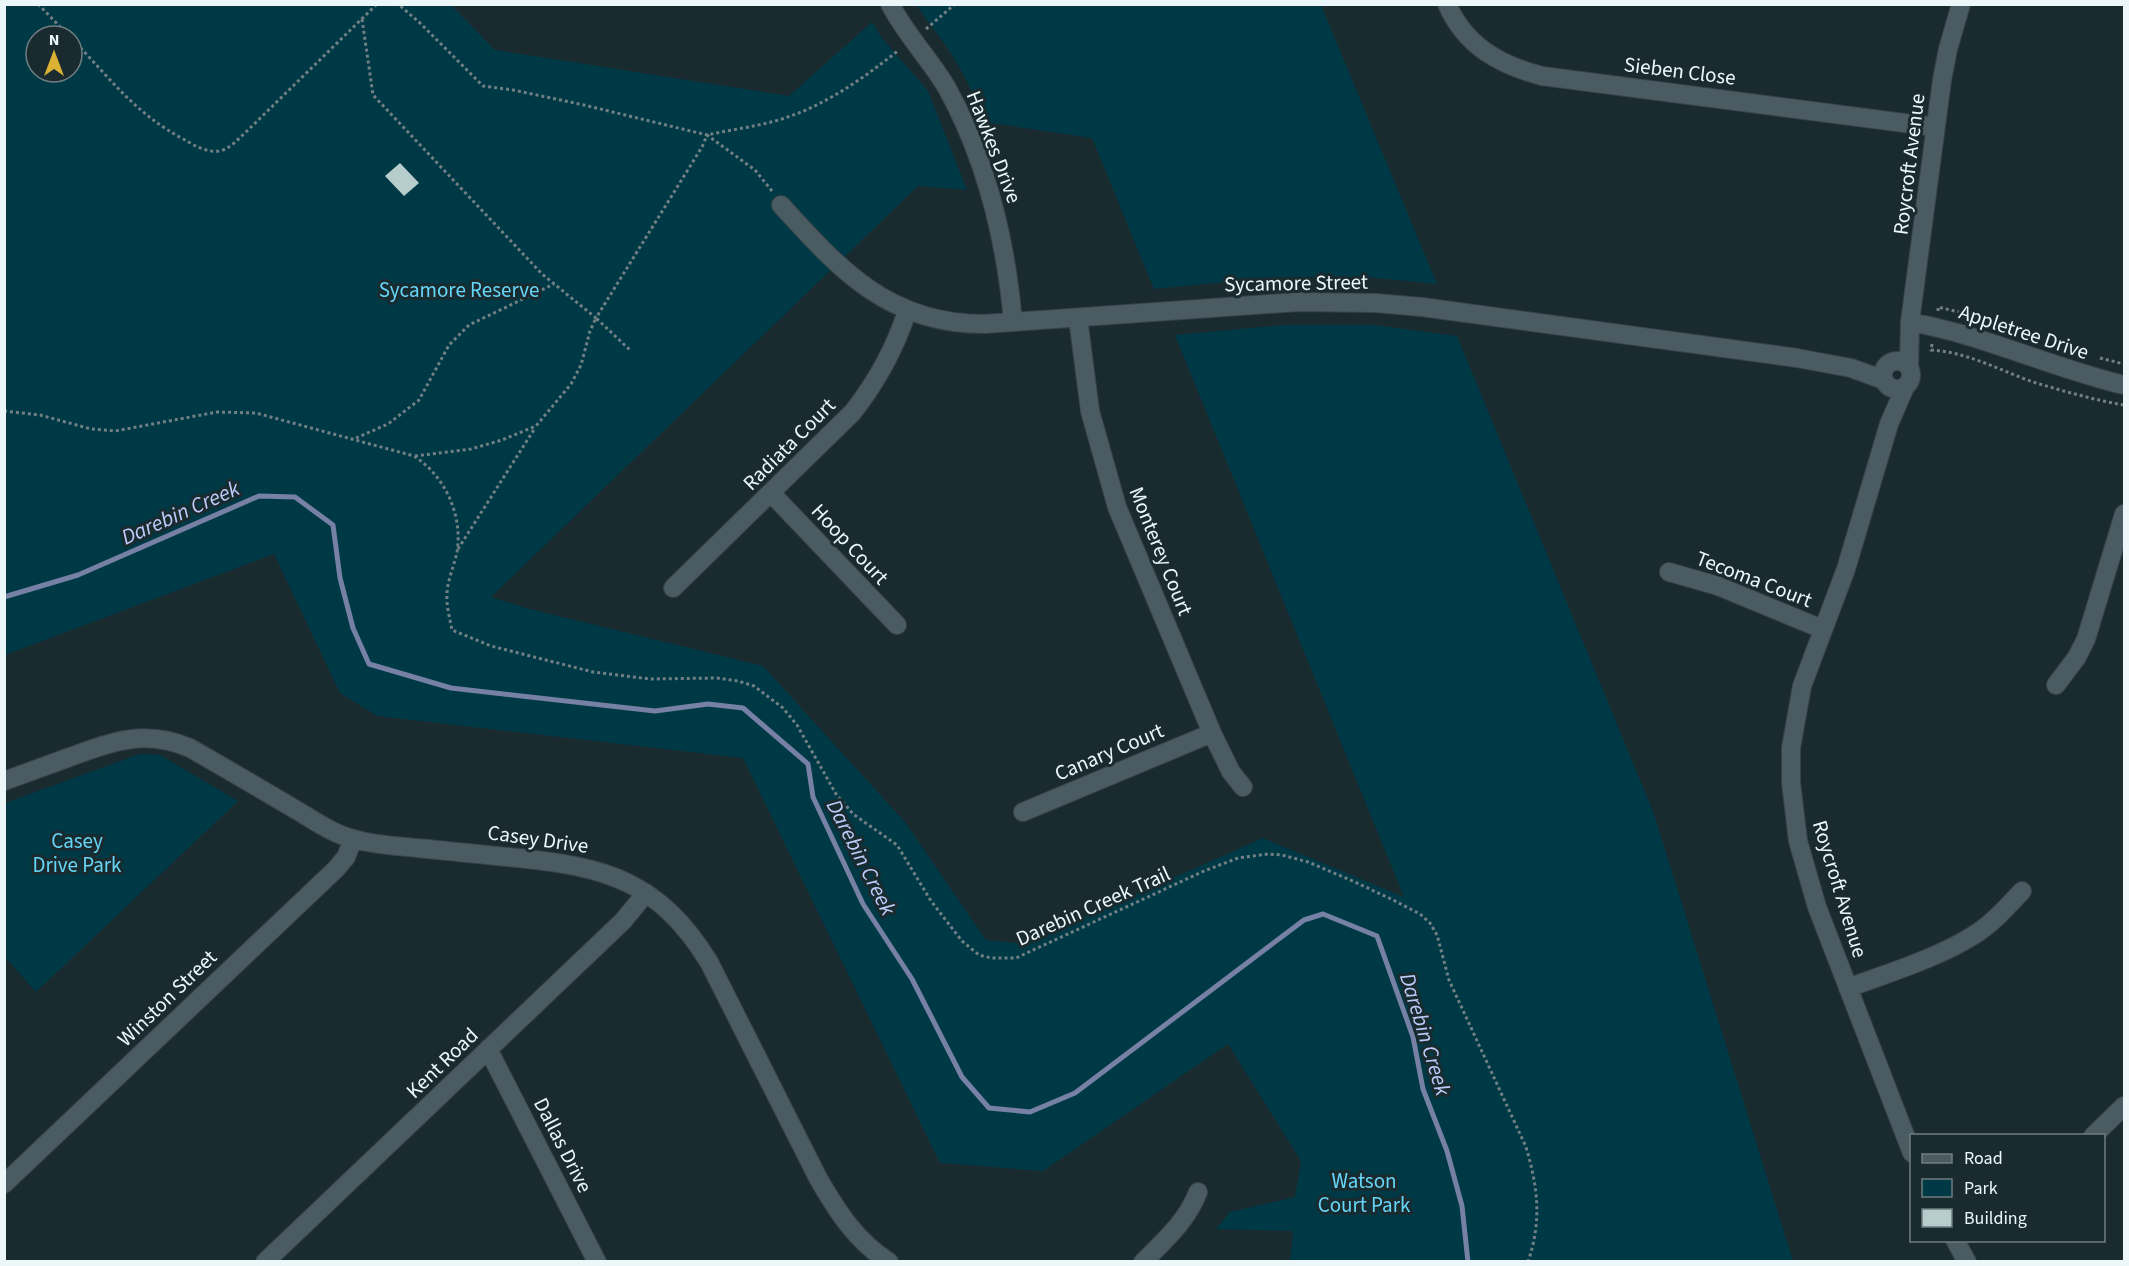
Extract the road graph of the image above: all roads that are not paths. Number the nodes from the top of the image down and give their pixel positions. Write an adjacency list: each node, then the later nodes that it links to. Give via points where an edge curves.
1 (890, 4): 8 (street, Hawkes Drive, via 948,89 984,176 1003,242)
2 (1447, 4): 4 (street, Sieben Close, via 1458,26 1491,57 1542,76)
3 (1961, 8): 4 (street, Roycroft Avenue, via 1948,49)
4 (1935, 127): 9 (street, Roycroft Avenue)
5 (781, 205): 6 (street, Sycamore Street, via 859,283)
6 (907, 311): 8 (street, Sycamore Street, via 952,323); 15 (street, Radiata Court, via 890,354 853,412)
7 (1078, 318): 8 (street, Sycamore Street); 11 (street, Sycamore Street, via 1298,302 1376,303 1617,333); 22 (street, Monterey Court, via 1090,411 1114,497)
8 (1013, 322)
9 (1910, 322): 10 (street, Roycroft Avenue); 11 (street, Roycroft Avenue); 12 (street, Appletree Drive)
10 (1909, 367): 11 (street, via 1894,361); 13 (street, via 1910,380)
11 (1886, 373): 13 (street, via 1892,388); 14 (street, Roycroft Avenue)
12 (2124, 385)
13 (1905, 387): 14 (street, Roycroft Avenue)
14 (1889, 424): 20 (street, Roycroft Avenue, via 1849,558)
15 (771, 493): 18 (street, Radiata Court); 19 (street, Hoop Court)
16 (2124, 514): 21 (street, via 2086,639)
17 (1669, 572): 20 (street, Tecoma Court, via 1718,586)
18 (673, 588)
19 (897, 626)
20 (1822, 629): 29 (street, Roycroft Avenue, via 1795,716 1791,782 1797,841)
21 (2056, 685)
22 (1212, 733): 24 (street, Monterey Court); 25 (street, Canary Court)
23 (4, 782): 26 (street, Casey Drive, via 120,740 158,738 190,748 317,822)
24 (1243, 787)
25 (1023, 813)
26 (354, 839): 28 (street, Casey Drive, via 564,863 603,872); 34 (street, Winston Street, via 336,869)
27 (2022, 891): 29 (street, via 1975,935)
28 (646, 893): 30 (street, Kent Road, via 623,921); 39 (street, Casey Drive, via 684,927 708,962 837,1211 855,1234)
29 (1848, 988): 33 (street, Roycroft Avenue)
30 (488, 1049): 37 (street, Kent Road); 38 (street, Dallas Drive)
31 (2124, 1106): 32 (street)
32 (2095, 1134)
33 (1910, 1150)
34 (4, 1184)
35 (1198, 1192): 40 (street, via 1181,1224)
36 (1956, 1242): 41 (street)
37 (265, 1262)
38 (597, 1262)
39 (889, 1262)
40 (1143, 1262)
41 (1967, 1262)

